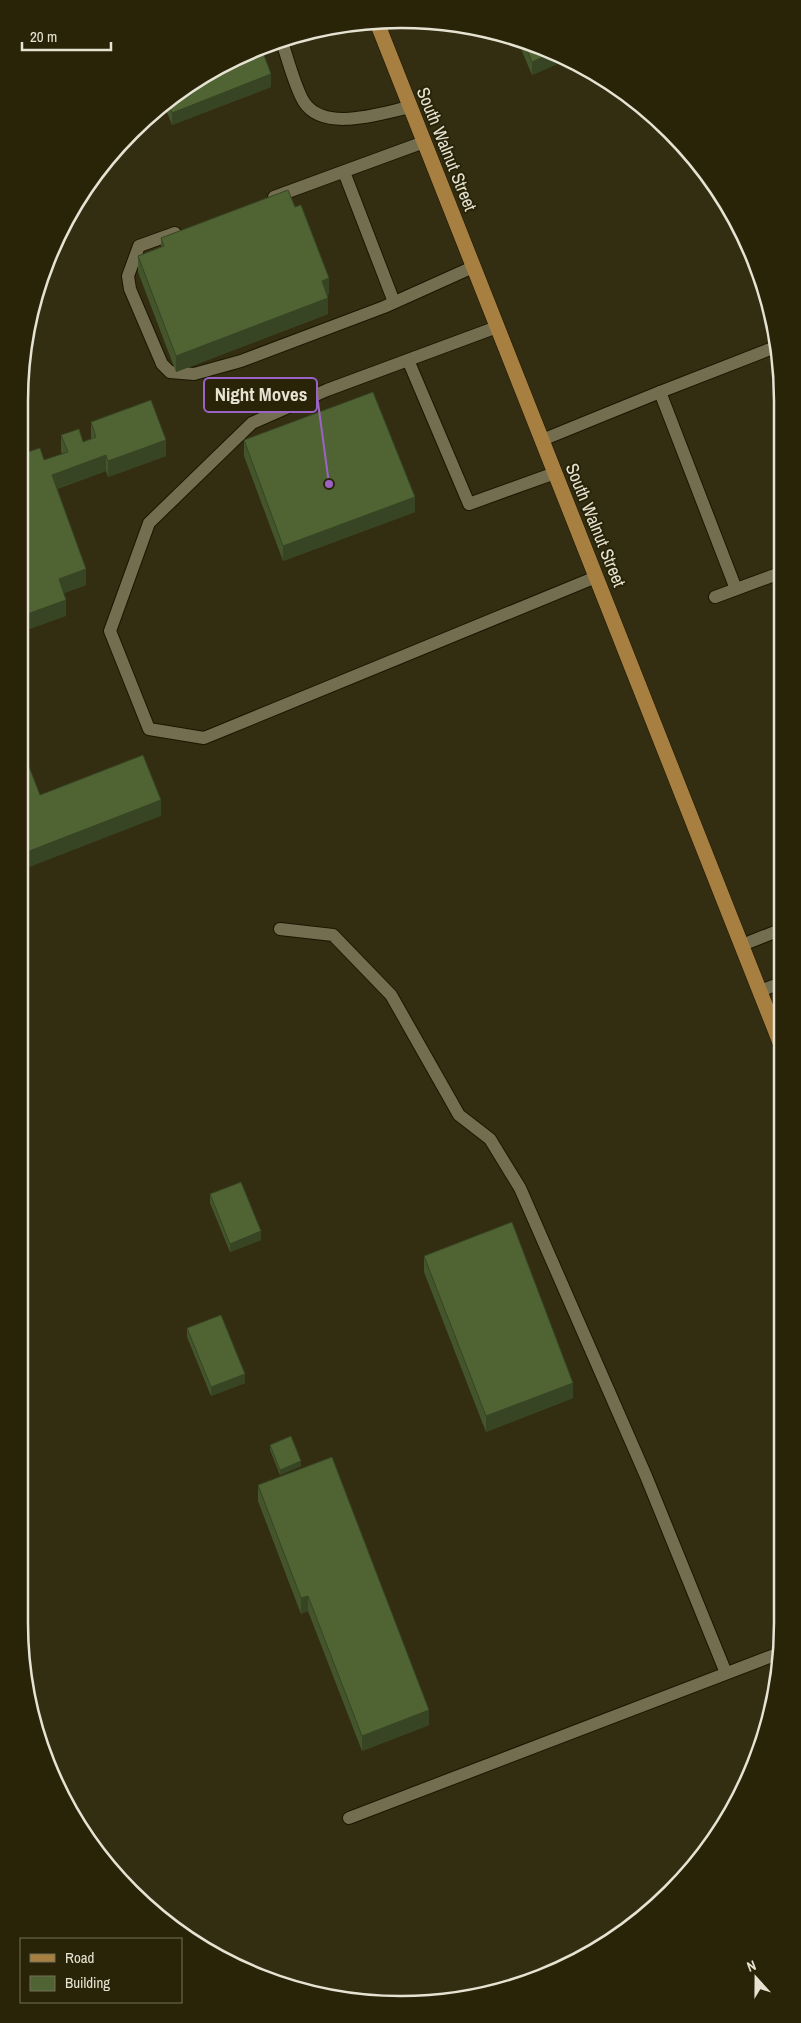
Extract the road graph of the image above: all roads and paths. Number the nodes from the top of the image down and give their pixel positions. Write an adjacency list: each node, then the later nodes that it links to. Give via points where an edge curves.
1 (379, 28): 3 (main road, South Walnut Street)
2 (284, 46): 3 (lane, via 304,102 321,116 355,119)
3 (410, 106): 4 (main road, South Walnut Street)
4 (424, 142): 5 (lane); 8 (main road, South Walnut Street)
5 (344, 172): 6 (lane); 9 (lane)
6 (260, 202)
7 (186, 229): 9 (lane, via 139,246 128,276 130,289 162,364 170,372 194,374 241,361)
8 (474, 267): 9 (lane); 10 (main road, South Walnut Street)
9 (394, 302)
10 (497, 326): 12 (lane); 14 (main road, South Walnut Street)
11 (770, 349): 13 (lane)
12 (408, 360): 15 (lane, via 469,504); 17 (lane, via 327,390 252,423 149,523 110,631 149,729 204,738)
13 (660, 392): 14 (lane); 18 (lane)
14 (542, 440): 15 (main road, South Walnut Street)
15 (555, 473): 17 (main road, South Walnut Street)
16 (774, 575): 18 (lane)
17 (596, 577): 22 (main road, South Walnut Street)
18 (736, 589): 19 (lane)
19 (715, 597)
20 (280, 928): 27 (lane, via 333,935 391,995 459,1115 490,1139 515,1180 646,1476)
21 (774, 932): 22 (lane)
22 (742, 945): 24 (main road, South Walnut Street)
23 (774, 986): 24 (lane)
24 (760, 991): 25 (main road, South Walnut Street)
25 (774, 1027)
26 (772, 1656): 27 (lane)
27 (726, 1673): 28 (lane)
28 (349, 1818)

